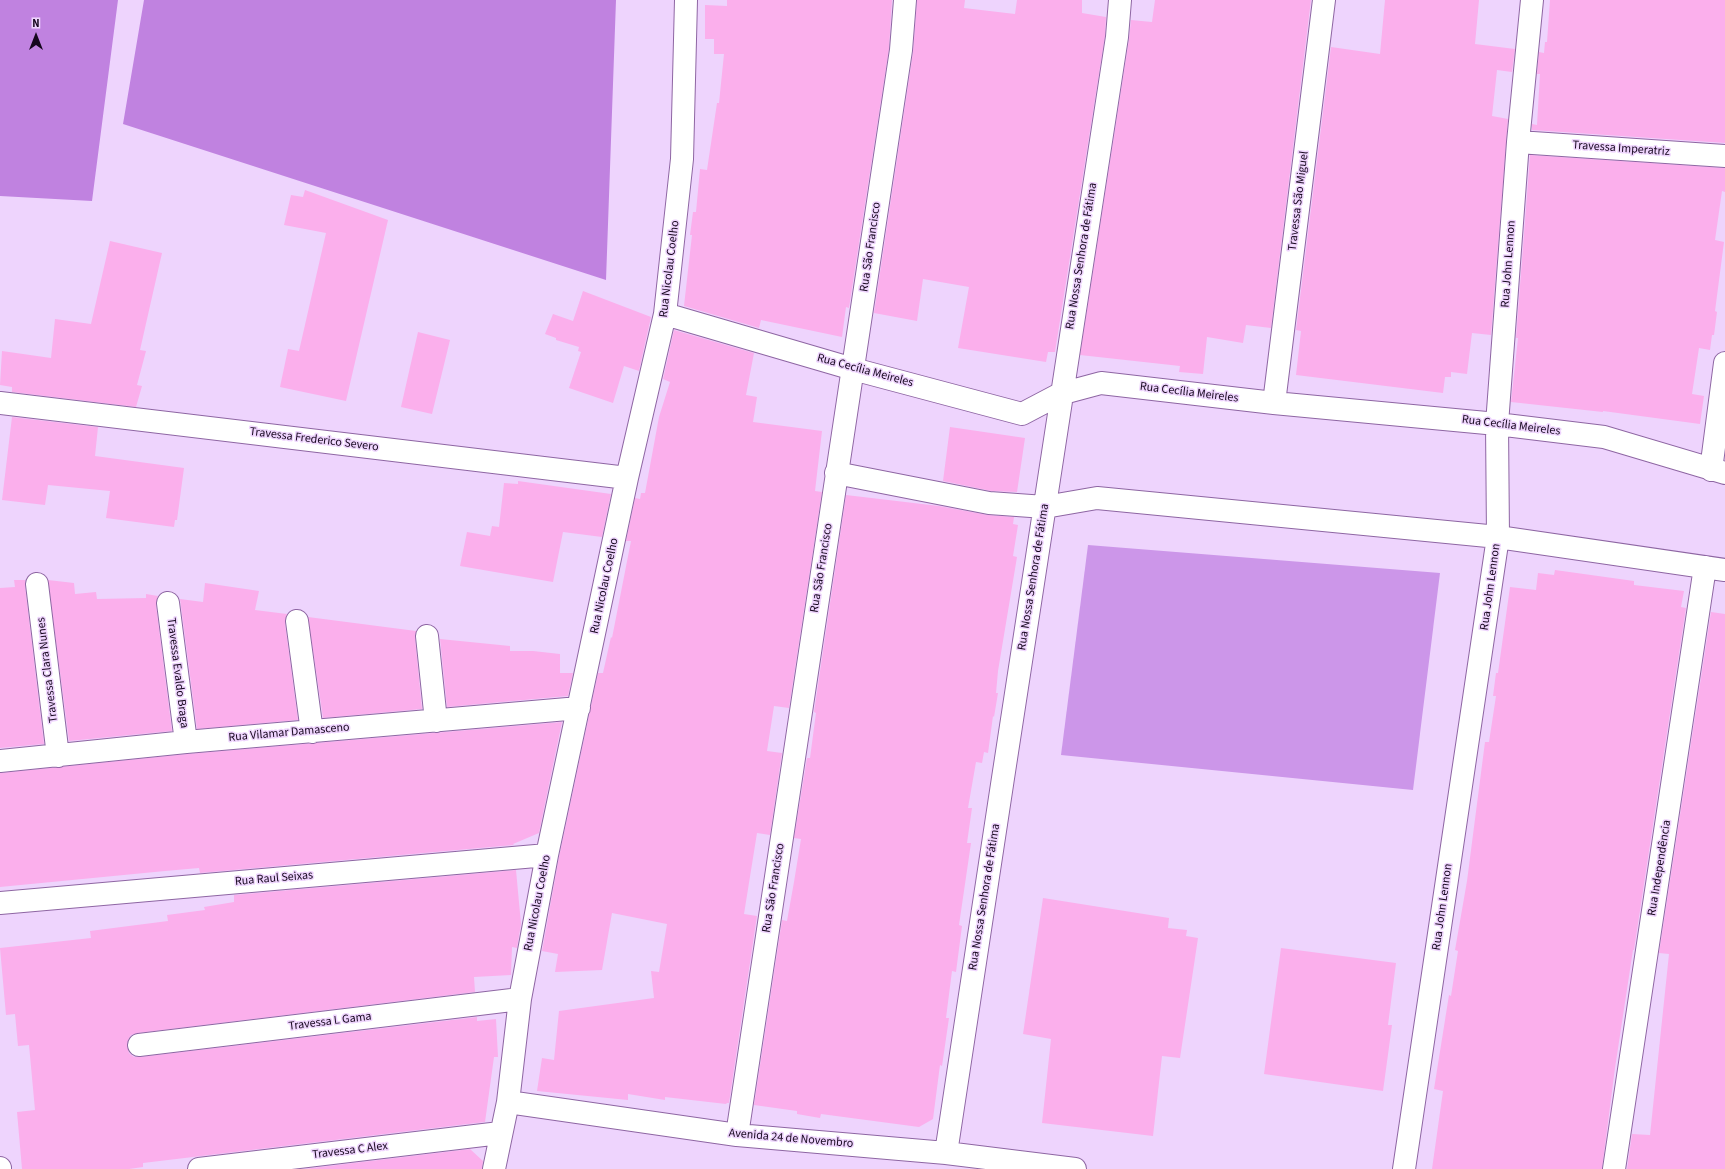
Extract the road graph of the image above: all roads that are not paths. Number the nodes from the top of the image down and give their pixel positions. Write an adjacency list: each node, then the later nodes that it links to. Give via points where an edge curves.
1 (686, 0): 8 (street, Rua Nicolau Coelho, via 682,159)
2 (905, 0): 10 (street, Rua São Francisco, via 901,50)
3 (1120, 0): 11 (street, Rua Nossa Senhora de Fátima)
4 (1324, 0): 13 (street, Travessa São Miguel)
5 (1532, 0): 6 (street, Rua John Lennon)
6 (1518, 142): 7 (street, Travessa Imperatriz); 14 (street, Rua John Lennon)
7 (1725, 156)
8 (665, 314): 10 (street, Rua Cecília Meireles); 17 (street, Rua Nicolau Coelho)
9 (1725, 363): 15 (street)
10 (853, 368): 11 (street, Rua Cecília Meireles, via 1022,414); 16 (street, Rua São Francisco)
11 (1060, 394): 13 (street, Rua Cecília Meireles, via 1101,383); 18 (street, Rua Nossa Senhora de Fátima)
12 (0, 403): 17 (street, Travessa Frederico Severo)
13 (1274, 403): 14 (street, Rua Cecília Meireles)
14 (1497, 424): 15 (street, Rua Cecília Meireles, via 1604,437); 19 (street, Rua John Lennon)
15 (1718, 471)
16 (836, 473): 18 (street, via 990,503); 37 (street, Rua São Francisco)
17 (627, 478): 25 (street, Rua Nicolau Coelho)
18 (1045, 507): 19 (street, via 1097,498); 38 (street, Rua Nossa Senhora de Fátima)
19 (1498, 537): 20 (street); 42 (street, Rua John Lennon)
20 (1715, 569): 43 (street, Rua Independência)
21 (37, 584): 29 (street, Travessa Clara Nunes)
22 (168, 603): 28 (street, Travessa Evaldo Braga)
23 (297, 621): 27 (street)
24 (427, 636): 26 (street)
25 (579, 708): 26 (street, Rua Vilamar Damasceno); 31 (street, Rua Nicolau Coelho)
26 (436, 721): 27 (street, Rua Vilamar Damasceno)
27 (312, 732): 28 (street, Rua Vilamar Damasceno)
28 (186, 742): 29 (street, Rua Vilamar Damasceno)
29 (58, 756): 30 (street, Rua Vilamar Damasceno)
30 (0, 761)
31 (547, 855): 32 (street, Rua Raul Seixas); 33 (street, Rua Nicolau Coelho)
32 (0, 903)
33 (520, 999): 34 (street, Travessa L Gama); 35 (street, Rua Nicolau Coelho)
34 (139, 1045)
35 (508, 1102): 36 (street, Rua Nicolau Coelho); 37 (street, Avenida 24 de Novembro)
36 (500, 1133): 39 (street, Travessa C Alex); 40 (street, Rua Nicolau Coelho)
37 (737, 1135): 38 (street, Avenida 24 de Novembro)
38 (946, 1153): 41 (street, Avenida 24 de Novembro)
39 (199, 1169)
40 (494, 1169)
41 (1076, 1169)
42 (1404, 1169)
43 (1614, 1169)

